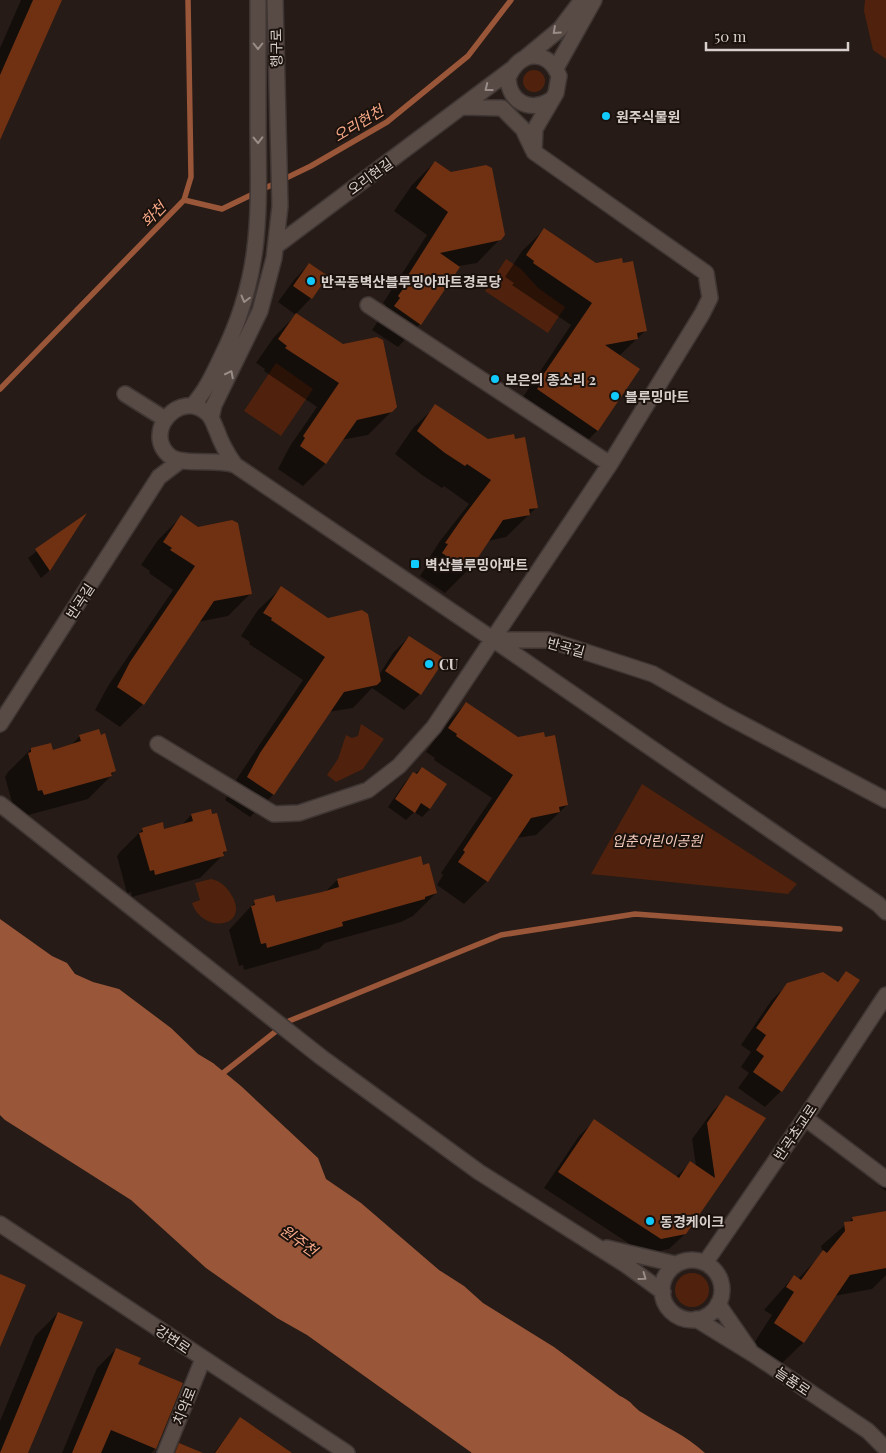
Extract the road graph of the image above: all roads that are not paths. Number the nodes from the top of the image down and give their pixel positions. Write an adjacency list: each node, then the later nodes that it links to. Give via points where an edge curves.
1 (258, 0): 16 (street, 행구로, one-way to 16, via 259,208 256,251 235,330 202,396)
2 (275, 0): 13 (street, 행구로, via 280,206)
3 (582, 0): 5 (street, one-way to 5, via 560,29)
4 (594, 0): 6 (street)
5 (524, 58): 6 (street, via 542,57); 7 (street)
6 (556, 68): 8 (street, via 559,85)
7 (512, 69): 9 (street, via 509,86); 10 (street, 오리현길, one-way to 10)
8 (551, 100): 9 (street, via 534,107); 12 (street, via 535,129)
9 (518, 101): 11 (street)
10 (464, 107): 11 (street); 13 (street, 오리현길)
11 (502, 108): 12 (street, via 523,128)
12 (534, 152): 22 (street, via 706,273 710,298 702,314)
13 (276, 239): 18 (street, one-way to 13, via 214,405 260,311 268,287)
14 (368, 305): 22 (street)
15 (125, 394): 17 (street)
16 (192, 406): 17 (street, via 174,410); 18 (street, via 201,409)
17 (165, 419): 19 (street, via 160,434)
18 (214, 424): 20 (street, via 212,448); 23 (street)
19 (165, 450): 21 (street); 24 (street)
20 (198, 460): 21 (street); 23 (street)
21 (180, 461): 24 (street)
22 (610, 464): 25 (street)
23 (235, 465): 25 (street)
24 (159, 477): 26 (street, 반곡길)
25 (494, 640): 27 (street, via 434,727 399,766 368,790 299,813 274,814); 28 (street, 반곡길, via 549,640 653,674); 30 (street)
26 (0, 724)
27 (158, 744)
28 (886, 800)
29 (1, 806): 35 (street, via 321,1058 479,1172)
30 (883, 907)
31 (885, 998): 32 (street, 반곡초교로)
32 (805, 1118): 33 (street); 36 (street, 반곡초교로)
33 (886, 1179)
34 (0, 1224): 42 (street, 강변로)
35 (594, 1244): 37 (street); 38 (street, one-way to 38)
36 (705, 1262): 37 (street, via 695,1260); 39 (street, via 719,1277 722,1286)
37 (675, 1264): 38 (street, via 663,1282)
38 (663, 1292): 40 (street, via 670,1310)
39 (718, 1304): 40 (street, via 704,1317); 41 (street)
40 (696, 1319): 41 (street, 늘품로)
41 (753, 1354): 43 (street, 늘품로, via 868,1431)
42 (203, 1360): 44 (street, 치악로); 45 (street, 강변로)
43 (886, 1449)
44 (165, 1453)
45 (347, 1453)

